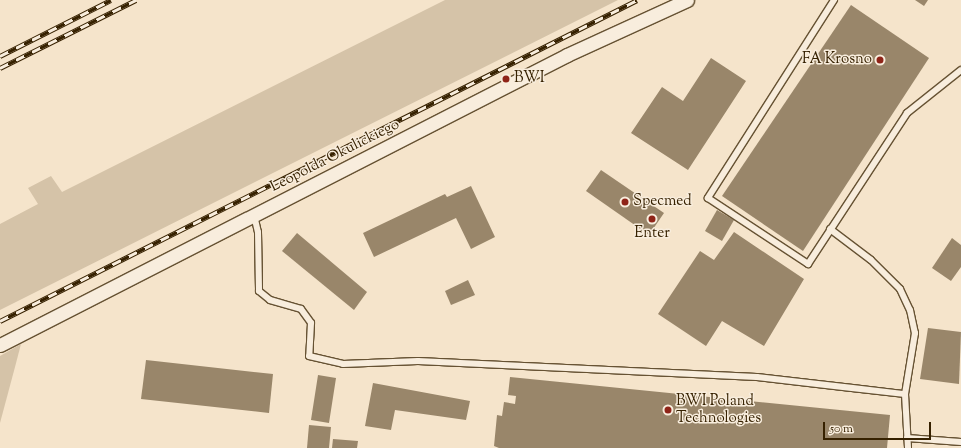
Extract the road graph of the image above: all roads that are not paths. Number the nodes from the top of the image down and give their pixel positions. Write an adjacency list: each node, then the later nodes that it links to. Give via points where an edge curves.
1 (687, 0): 4 (street, Leopolda Okulickiego, via 567,55)
2 (834, 0): 5 (lane, via 708,198 808,264)
3 (961, 70): 5 (lane, via 907,113)
4 (254, 215): 6 (street, Leopolda Okulickiego); 7 (lane, via 258,232 258,291 270,300 301,309 311,323 309,356 343,364 418,361 757,378)
5 (830, 229): 7 (lane, via 871,260 900,289 910,310 915,333)
6 (0, 345)
7 (905, 394): 8 (lane)
8 (907, 438): 9 (lane); 10 (lane)
9 (961, 442)
10 (908, 448)

